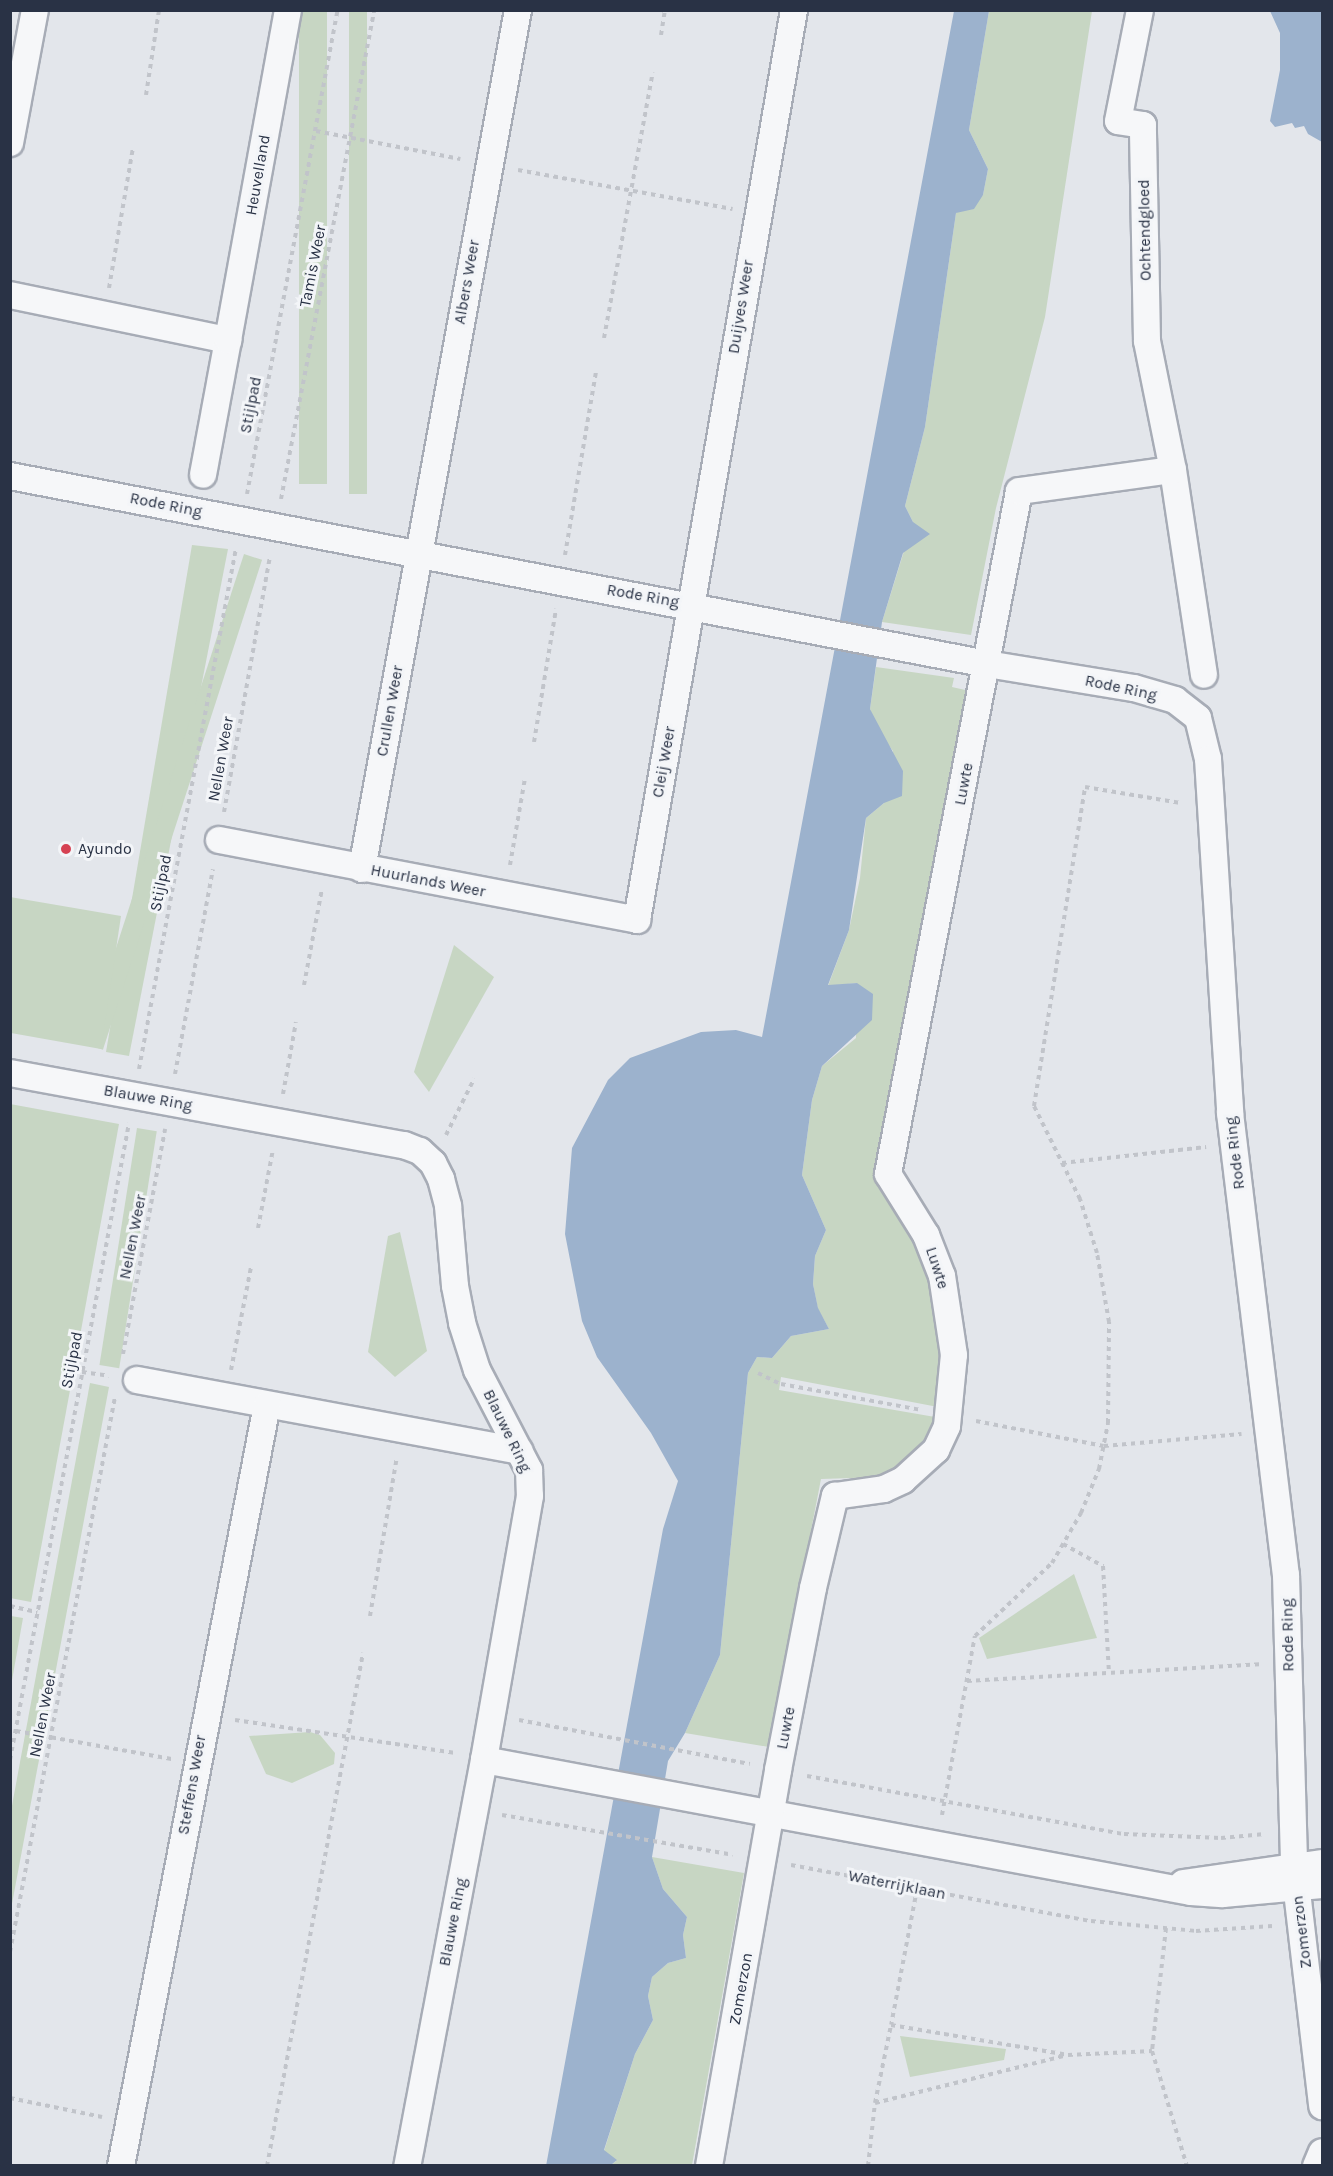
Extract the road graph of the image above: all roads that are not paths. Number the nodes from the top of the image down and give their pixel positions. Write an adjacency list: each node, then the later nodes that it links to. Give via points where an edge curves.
1 (35, 10): 6 (street)
2 (288, 10): 8 (street, Heuvelland)
3 (518, 10): 12 (street, Albers Weer)
4 (794, 10): 13 (street, Duijves Weer)
5 (1140, 10): 9 (street, Ochtendgloed, via 1118,121 1143,124 1148,341)
6 (10, 142)
7 (10, 295): 8 (street)
8 (228, 340): 10 (street, Heuvelland)
9 (1173, 470): 14 (street, via 1020,490); 15 (street, Ochtendgloed)
10 (202, 475)
11 (10, 476): 12 (street, Rode Ring)
12 (417, 554): 13 (street, Rode Ring); 17 (street, Crullen Weer)
13 (691, 605): 14 (street, Rode Ring); 18 (street, Cleij Weer)
14 (987, 664): 24 (street, Luwte, via 888,1174 926,1235 942,1276 954,1355 948,1415 936,1450 903,1480 884,1489 835,1496 813,1588); 26 (street, Rode Ring, via 1134,688 1175,700 1198,718 1208,759 1233,1141 1286,1575)
15 (1204, 675)
16 (219, 840): 17 (street, Huurlands Weer)
17 (362, 869): 18 (street, Huurlands Weer)
18 (637, 920)
19 (10, 1073): 22 (street, Blauwe Ring, via 420,1150 433,1163 448,1206 462,1323 477,1370)
20 (125, 1379): 21 (street)
21 (267, 1406): 22 (street); 30 (street, Steffens Weer)
22 (519, 1451): 23 (street, Blauwe Ring, via 530,1470 530,1496)
23 (484, 1760): 24 (street); 31 (street, Blauwe Ring)
24 (771, 1813): 26 (street, via 1162,1887); 32 (street, Zomerzon)
25 (1323, 1863): 26 (street)
26 (1295, 1876): 27 (street); 28 (street, Zomerzon)
27 (1323, 1885)
28 (1323, 2106)
29 (1323, 2152): 33 (street)
30 (121, 2166)
31 (407, 2166)
32 (709, 2166)
33 (1316, 2166)

